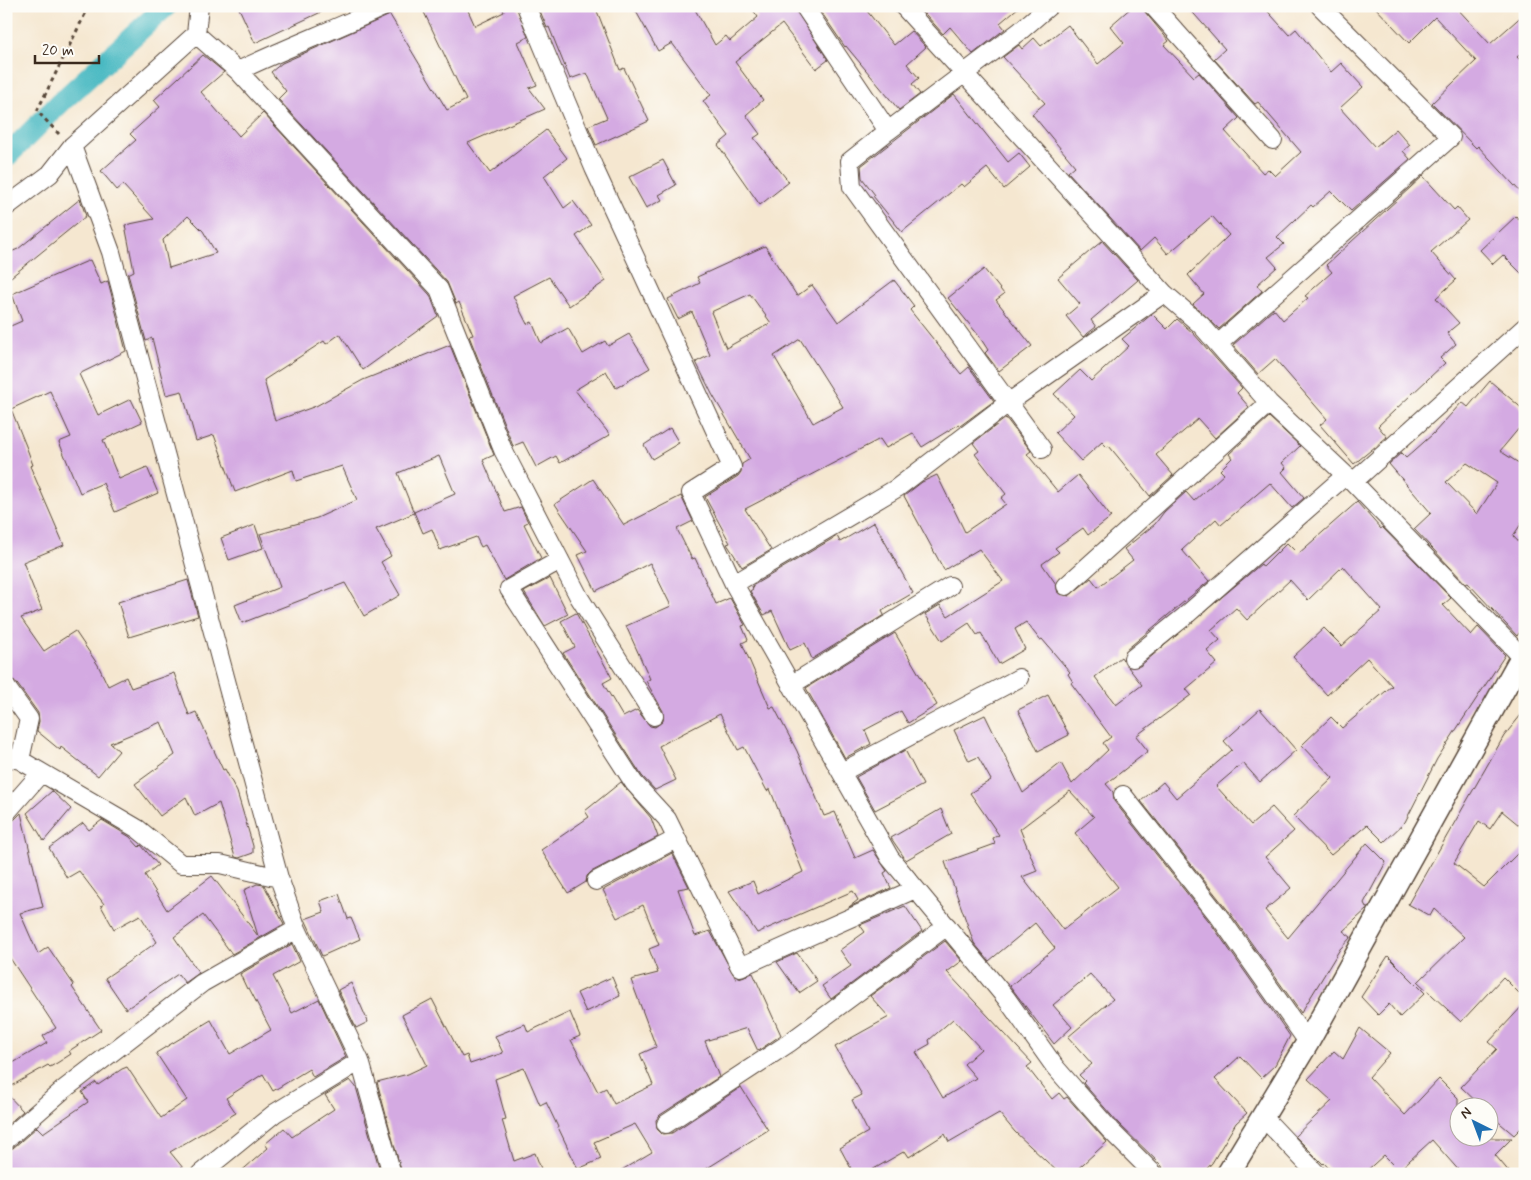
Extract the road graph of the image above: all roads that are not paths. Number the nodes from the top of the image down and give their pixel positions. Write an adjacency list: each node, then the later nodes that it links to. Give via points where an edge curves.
1 (199, 6): 9 (street)
2 (385, 6): 10 (street)
3 (526, 6): 24 (street, via 598,177 732,467 691,493)
4 (804, 6): 12 (street)
5 (903, 6): 11 (street)
6 (1050, 6): 11 (street)
7 (1153, 6): 13 (street)
8 (1320, 6): 18 (street, via 1451,137)
9 (196, 34): 10 (street); 14 (street)
10 (238, 71): 23 (street, via 439,289 503,450)
11 (963, 74): 12 (street); 16 (street)
12 (888, 131): 20 (street, via 850,161 852,187)
13 (1273, 140)
14 (72, 146): 15 (street, via 50,174); 39 (street, via 111,252)
15 (6, 207)
16 (1164, 293): 18 (street); 20 (street)
17 (1525, 327): 22 (street)
18 (1218, 344): 19 (street)
19 (1269, 402): 22 (street); 26 (street)
20 (1008, 403): 21 (street); 24 (street, via 897,488)
21 (1042, 449)
22 (1350, 478): 27 (street); 28 (street)
23 (560, 560): 32 (street, via 579,597); 38 (street, via 508,589 634,783 667,819)
24 (734, 584): 30 (street)
25 (950, 586): 30 (street)
26 (1066, 586)
27 (1524, 656): 44 (street)
28 (1133, 658)
29 (1019, 678): 34 (street)
30 (791, 685): 34 (street)
31 (6, 687): 33 (street, via 28,719)
32 (654, 716)
33 (13, 759): 35 (street)
34 (842, 772): 41 (street, via 890,858)
35 (41, 773): 37 (street); 39 (street, via 138,829 181,864 220,864)
36 (1123, 795): 44 (street, via 1221,919)
37 (6, 814)
38 (676, 839): 40 (street); 41 (street, via 740,967)
39 (279, 878): 43 (street)
40 (596, 881)
41 (915, 889): 42 (street)
42 (947, 926): 47 (street, via 789,1043); 51 (street, via 1006,998 1055,1067)
43 (297, 929): 45 (street); 48 (street, via 202,983 63,1090)
44 (1308, 1042): 46 (street)
45 (360, 1061): 49 (street, via 275,1113); 50 (street)
46 (1264, 1118): 52 (street); 53 (street)
47 (666, 1124)
48 (6, 1140)
49 (200, 1174)
50 (392, 1174)
51 (1154, 1174)
52 (1228, 1174)
53 (1317, 1174)

